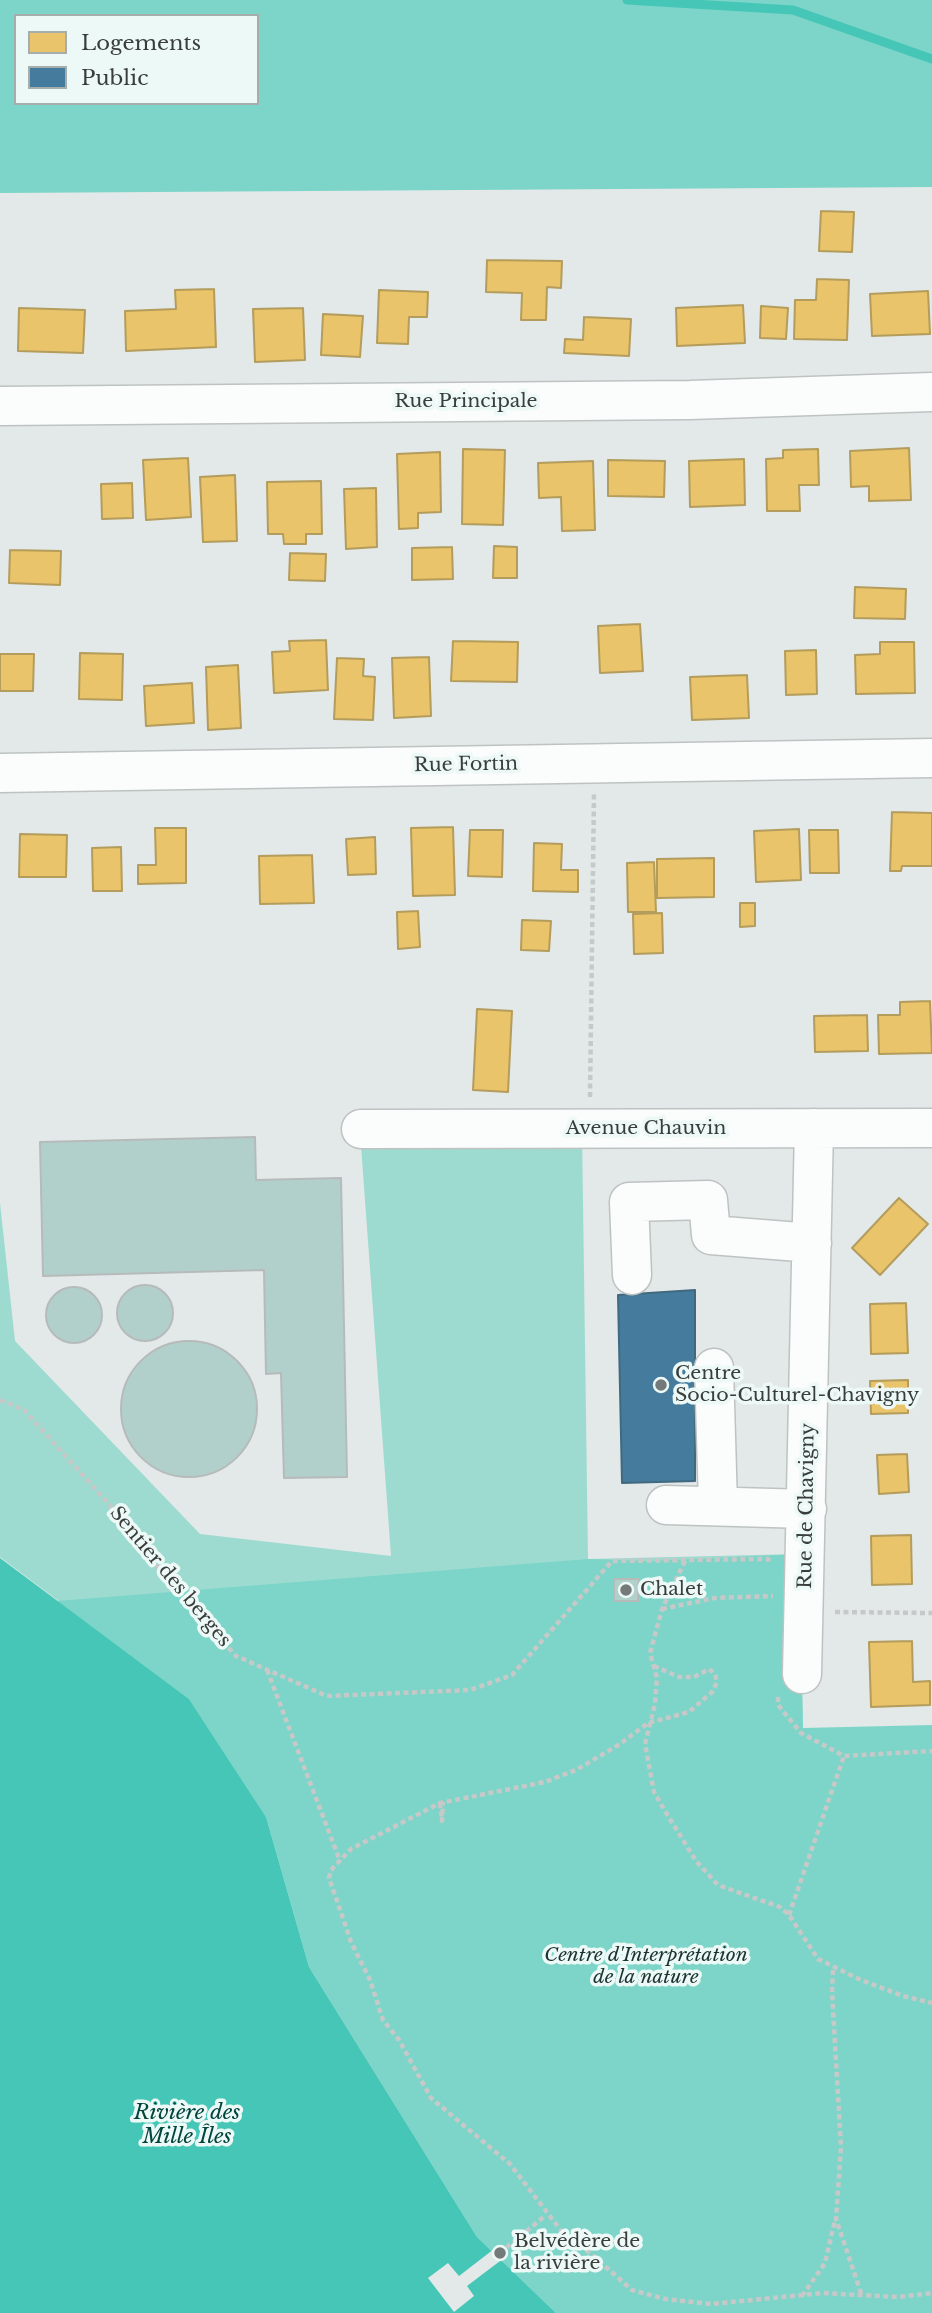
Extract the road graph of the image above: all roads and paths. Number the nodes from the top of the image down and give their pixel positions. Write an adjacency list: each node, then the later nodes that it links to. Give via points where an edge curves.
1 (932, 392): 2 (street, Rue Principale, via 690,400)
2 (0, 406)
3 (932, 758): 4 (street, Rue Fortin)
4 (595, 763): 5 (street, Rue Fortin); 9 (path)
5 (0, 773)
6 (814, 1128): 7 (street, Avenue Chauvin); 9 (street, Avenue Chauvin); 10 (street, Rue de Chavigny)
7 (932, 1128)
8 (361, 1129): 9 (street, Avenue Chauvin)
9 (590, 1129)
10 (812, 1243): 11 (street, via 711,1235 708,1200 629,1202); 16 (street, Rue de Chavigny)
11 (632, 1275)
12 (714, 1368): 15 (street)
13 (0, 1400): 24 (path, Sentier des berges, via 24,1410 236,1656)
14 (666, 1505): 15 (street)
15 (718, 1506): 16 (street)
16 (807, 1509): 20 (street, Rue de Chavigny)
17 (686, 1561): 18 (path, via 768,1559); 21 (path); 24 (path, Sentier des berges, via 612,1561 512,1675 470,1690 327,1696)
18 (776, 1574)
19 (776, 1585): 20 (path)
20 (791, 1604): 21 (path, via 714,1598); 22 (path); 25 (street, Rue de Chavigny)
21 (662, 1609): 23 (path, via 650,1653)
22 (932, 1613)
23 (653, 1666): 26 (path, via 655,1704); 26 (path, via 678,1677 694,1677 709,1669 717,1682 689,1712)
24 (267, 1670): 29 (path)
25 (790, 1683): 28 (path, via 778,1705 801,1733)
26 (648, 1723): 29 (path, via 576,1770 545,1782 442,1802 351,1849); 30 (path, via 645,1744 654,1792 696,1861 718,1885 780,1906)
27 (932, 1751): 28 (path)
28 (844, 1756): 30 (path)
29 (340, 1861): 33 (path, via 329,1878 383,2020 431,2098 510,2164)
30 (789, 1915): 31 (path, via 818,1959)
31 (834, 1969): 32 (path); 34 (path, via 841,2147)
32 (932, 2003)
33 (546, 2215): 35 (path); 37 (path, via 566,2238 632,2290 711,2304)
34 (835, 2219): 37 (path, via 825,2263); 38 (path)
35 (500, 2253)
36 (932, 2293): 38 (path)
37 (802, 2296): 38 (path)
38 (862, 2296)

